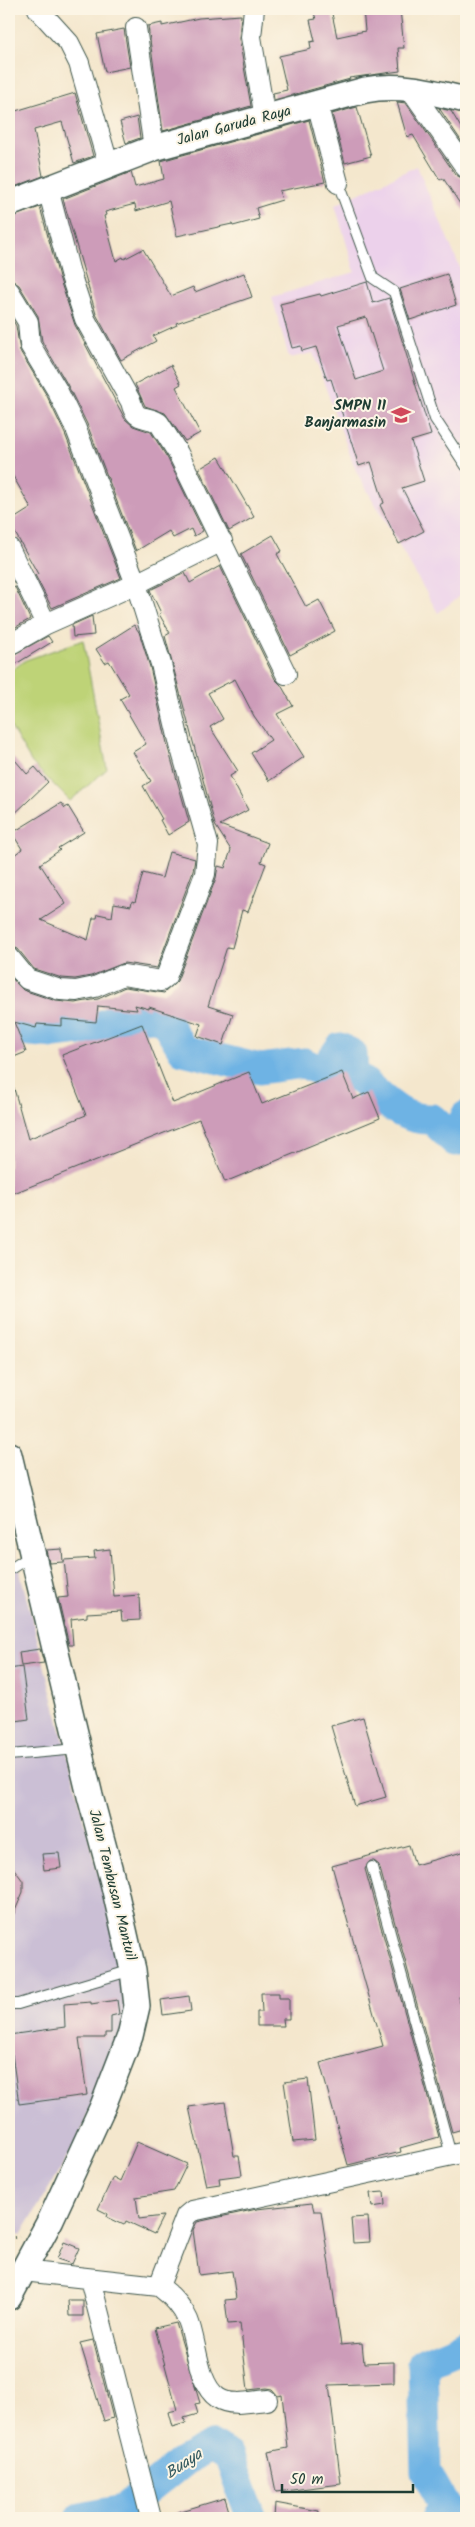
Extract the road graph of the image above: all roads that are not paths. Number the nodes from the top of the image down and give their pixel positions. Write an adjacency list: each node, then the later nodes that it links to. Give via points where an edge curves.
1 (38, 9): 9 (street, via 69,43 79,63)
2 (254, 9): 7 (street, via 251,37)
3 (136, 28): 8 (street)
4 (408, 87): 5 (street, Jalan Garuda Raya); 6 (street, Jalan Garuda Raya, via 378,88); 10 (street)
5 (466, 100)
6 (317, 103): 7 (street, Jalan Garuda Raya); 11 (street)
7 (265, 118): 8 (street, Jalan Garuda Raya)
8 (154, 148): 9 (street, Jalan Garuda Raya)
9 (109, 167): 12 (street, Jalan Garuda Raya)
10 (466, 168)
11 (338, 183): 15 (lane, via 373,278 394,292 436,419)
12 (48, 189): 13 (street, Jalan Garuda Raya); 16 (street, via 86,320 133,411 138,417 159,423 164,430)
13 (9, 204)
14 (9, 291): 18 (street, via 28,322 30,345 76,429)
15 (466, 466)
16 (222, 541): 18 (street); 21 (street)
17 (9, 548): 19 (street)
18 (136, 584): 19 (street); 22 (street, via 161,664 208,844 205,874 166,977 161,981 123,975 95,987 60,990 27,978)
19 (46, 624): 20 (street)
20 (9, 645)
21 (286, 674)
22 (9, 957)
23 (10, 1463): 24 (street, Jalan Tembusan Mantuil)
24 (32, 1555): 25 (lane); 26 (street, Jalan Tembusan Mantuil)
25 (9, 1570)
26 (79, 1749): 27 (lane); 29 (street, Jalan Tembusan Mantuil)
27 (9, 1755)
28 (372, 1867): 31 (lane)
29 (133, 1970): 30 (lane); 32 (street, Jalan Tembusan Mantuil, via 137,2006 130,2036 84,2150)
30 (9, 2004)
31 (459, 2154): 34 (street, via 192,2211 186,2216)
32 (23, 2271): 33 (street); 35 (street, Jalan Tembusan Mantuil)
33 (90, 2278): 34 (street); 37 (street)
34 (159, 2286): 36 (street, via 176,2300 188,2320 202,2374 210,2390 219,2399 232,2402)
35 (9, 2298)
36 (267, 2400)
37 (150, 2512)

